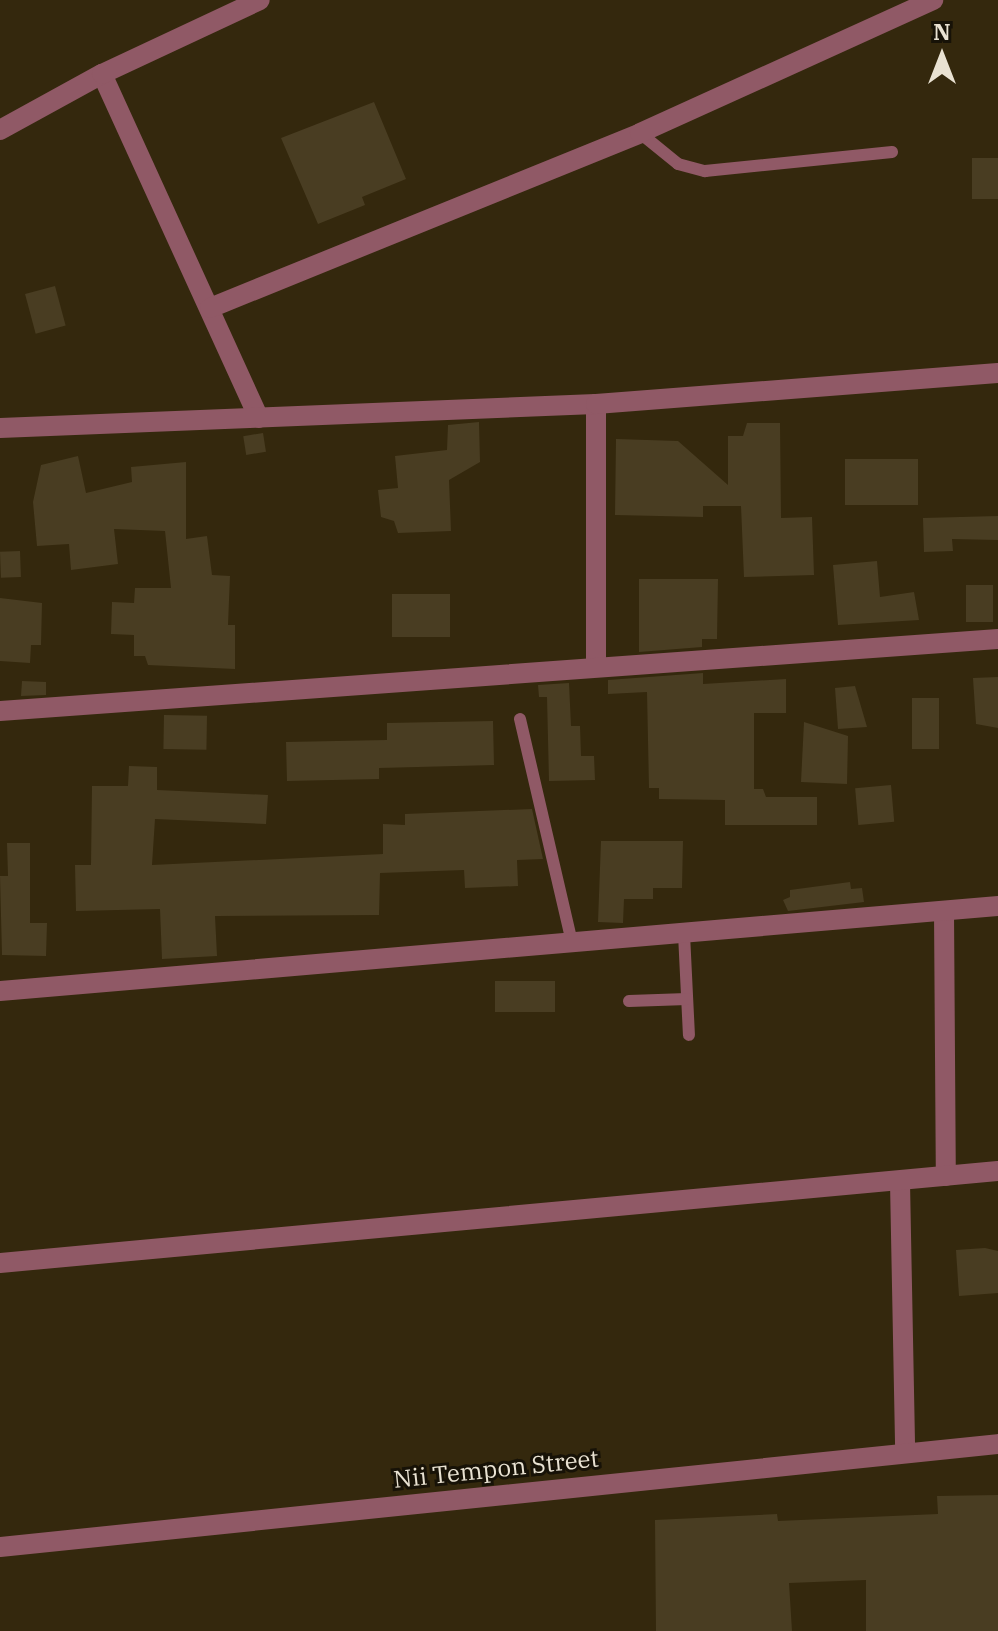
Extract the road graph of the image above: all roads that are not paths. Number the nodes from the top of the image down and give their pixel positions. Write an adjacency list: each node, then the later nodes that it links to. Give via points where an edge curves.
1 (260, 0): 3 (street)
2 (933, 0): 5 (street)
3 (102, 74): 4 (street); 7 (street)
4 (0, 130)
5 (640, 133): 6 (lane, via 678,164 705,171); 7 (street)
6 (892, 152)
7 (210, 308): 10 (street)
8 (998, 373): 9 (street)
9 (596, 404): 10 (street); 13 (street)
10 (259, 418): 11 (street)
11 (0, 428)
12 (998, 639): 13 (street)
13 (596, 667): 14 (street)
14 (0, 711)
15 (520, 719): 19 (lane)
16 (998, 906): 17 (street)
17 (944, 912): 18 (street); 25 (street)
18 (684, 934): 19 (street); 21 (lane)
19 (572, 943): 20 (street)
20 (0, 991)
21 (687, 999): 22 (lane); 23 (lane)
22 (629, 1001)
23 (689, 1035)
24 (998, 1171): 25 (street)
25 (946, 1176): 26 (street)
26 (900, 1182): 27 (street); 29 (street)
27 (0, 1263)
28 (998, 1444): 29 (street, Nii Tempon Street)
29 (905, 1453): 30 (street, Nii Tempon Street)
30 (0, 1547)

